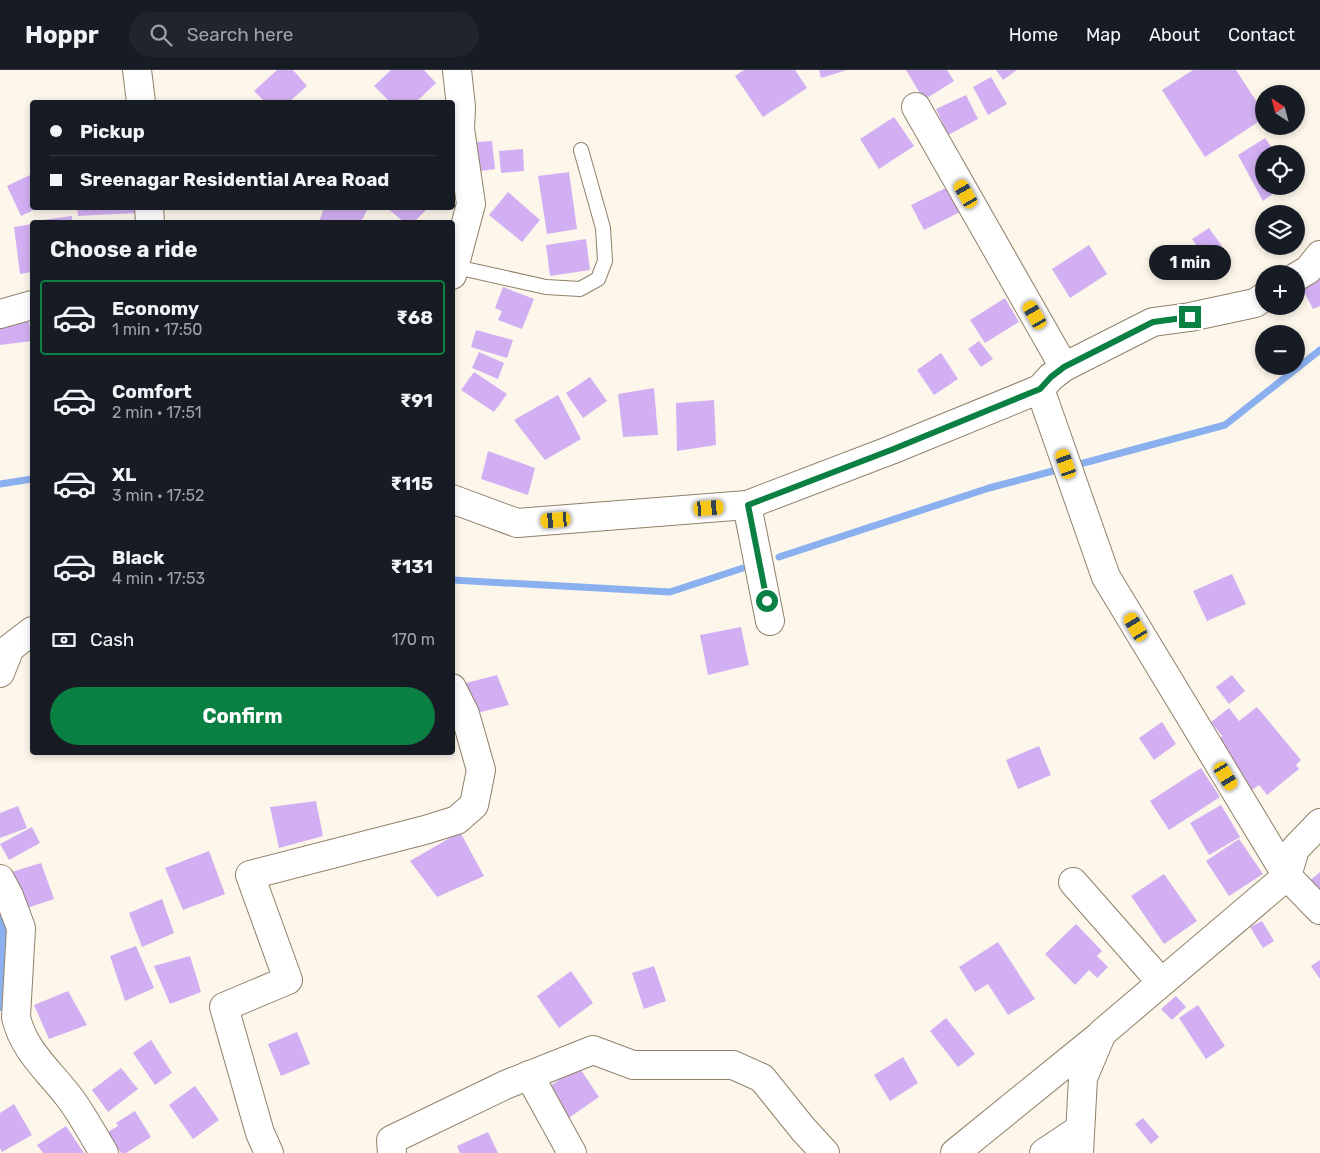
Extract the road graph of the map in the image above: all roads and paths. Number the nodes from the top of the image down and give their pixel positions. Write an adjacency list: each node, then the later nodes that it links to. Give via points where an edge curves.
1 (137, 70): 3 (street)
2 (457, 70): 7 (street, via 462,148 471,204)
3 (141, 100)
4 (916, 107): 13 (street)
5 (580, 150): 8 (lane, via 603,228 605,262 598,279 580,289 546,287)
6 (1320, 255): 9 (street)
7 (455, 267)
8 (455, 271)
9 (1305, 272)
10 (1255, 303): 13 (street, via 1153,322)
11 (30, 306): 12 (street)
12 (0, 314)
13 (1064, 367): 14 (street)
14 (1040, 389): 16 (street); 22 (street, via 1106,577)
15 (455, 500): 16 (street, via 517,523)
16 (748, 505): 17 (street)
17 (770, 621)
18 (30, 632): 19 (street, via 10,648)
19 (0, 673)
20 (455, 694): 31 (street, via 465,714 480,770 474,805 457,820 426,830 250,875 288,980 224,1007 260,1133)
21 (1320, 823): 22 (street, via 1295,848)
22 (1287, 876): 25 (street); 26 (street)
23 (0, 879): 30 (street, via 21,928 16,1018 19,1030 32,1052 70,1098)
24 (1073, 882): 26 (street)
25 (1320, 910)
26 (1161, 982): 27 (street)
27 (1102, 1033): 29 (street, via 1083,1078); 35 (street)
28 (529, 1075): 32 (street, via 391,1140); 33 (street); 34 (street, via 593,1050 633,1064 733,1065 762,1078)
29 (1080, 1141): 36 (street)
30 (104, 1153)
31 (269, 1153)
32 (392, 1153)
33 (572, 1153)
34 (825, 1153)
35 (955, 1153)
36 (1044, 1153)

